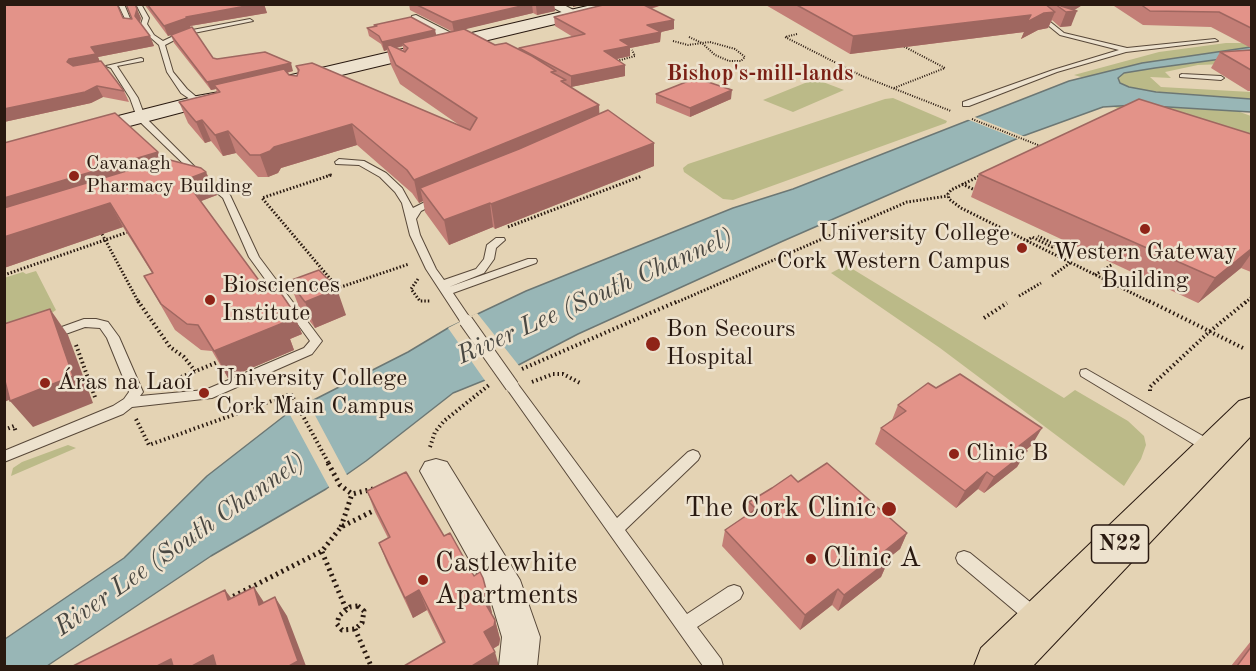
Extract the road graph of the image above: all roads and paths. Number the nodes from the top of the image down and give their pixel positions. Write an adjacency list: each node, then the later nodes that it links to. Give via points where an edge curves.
1 (121, 4): 9 (lane)
2 (138, 4): 17 (lane, via 146,18 144,24)
3 (551, 4): 6 (street)
4 (618, 4): 6 (street)
5 (1026, 5): 19 (lane, via 1062,34)
6 (577, 15): 14 (street)
7 (416, 19): 14 (street)
8 (250, 21): 17 (lane, via 182,34)
9 (132, 27)
10 (797, 34): 27 (path, via 785,37)
11 (688, 37): 16 (path)
12 (673, 41): 16 (path)
13 (1215, 41): 19 (lane)
14 (473, 42): 26 (street, via 294,86)
15 (896, 42): 27 (path, via 945,68)
16 (702, 43): 16 (path, via 729,61 745,57 731,47)
17 (162, 44): 29 (lane, via 170,72)
18 (632, 50): 21 (path, via 635,56)
19 (1126, 50): 30 (lane)
20 (141, 60): 22 (lane)
21 (617, 61)
22 (113, 65): 23 (lane); 33 (lane, via 134,98)
23 (105, 67)
24 (1182, 76): 25 (lane)
25 (1221, 78)
26 (264, 87)
27 (895, 89): 31 (path); 32 (path)
28 (243, 92): 29 (street)
29 (197, 102): 33 (street)
30 (966, 104)
31 (948, 108)
32 (953, 112)
33 (141, 118): 36 (street); 38 (lane)
34 (973, 119): 35 (path, via 1044,147)
35 (1035, 151)
36 (4, 152)
37 (339, 162): 47 (lane, via 361,163 383,175 399,190)
38 (196, 171): 41 (lane); 80 (lane, via 227,197 254,257 316,341 308,351 207,395)
39 (988, 172): 43 (path)
40 (337, 173): 55 (path, via 262,198 338,288)
41 (181, 176)
42 (642, 176): 50 (path)
43 (962, 184): 44 (path); 46 (path)
44 (980, 192)
45 (448, 196): 47 (lane, via 417,209)
46 (948, 196): 53 (path, via 961,208); 72 (path, via 907,202)
47 (411, 219): 62 (lane, via 421,251)
48 (136, 229): 52 (path)
49 (102, 234): 52 (path)
50 (501, 235): 54 (lane, via 491,247)
51 (1038, 236): 53 (path, via 1056,245 1052,247 1032,237)
52 (106, 240): 58 (path); 73 (path, via 144,312 170,347)
53 (1027, 241): 56 (path)
54 (489, 259): 62 (lane, via 480,271); 62 (lane, via 499,264 532,261)
55 (411, 263)
56 (1071, 263): 59 (path); 60 (path)
57 (1113, 264): 59 (path)
58 (4, 275)
59 (1095, 275): 68 (path)
60 (1052, 276)
61 (1041, 283): 63 (path)
62 (443, 288): 92 (lane, bridge)
63 (1019, 296)
64 (1251, 297): 68 (path)
65 (1007, 303): 66 (path)
66 (984, 318)
67 (69, 328): 69 (lane); 80 (lane, via 84,323 104,325 136,392); 81 (path)
68 (1209, 332): 70 (path); 79 (path, via 1150,387)
69 (37, 340)
70 (1243, 348)
71 (218, 362): 73 (path)
72 (522, 369)
73 (195, 371): 75 (path)
74 (1086, 373): 84 (lane)
75 (178, 378)
76 (534, 382): 77 (path, via 563,374)
77 (582, 384)
78 (489, 386): 87 (path, via 435,432 430,442)
79 (1151, 395)
80 (129, 402): 85 (lane)
81 (99, 406)
82 (1251, 411): 84 (highway, N22)
83 (134, 416): 89 (path, via 149,445 291,394 340,486)
84 (1214, 449): 98 (highway, N22)
85 (4, 456)
86 (693, 456): 92 (lane)
87 (436, 471): 102 (street, via 507,592 520,637)
88 (385, 486): 89 (path)
89 (352, 494): 91 (path)
90 (390, 503): 91 (path)
91 (341, 527): 93 (path)
92 (616, 530): 99 (lane)
93 (322, 551): 96 (path); 97 (path)
94 (964, 558): 98 (lane)
95 (734, 593): 99 (lane)
96 (219, 603)
97 (346, 609): 100 (path, via 337,620 339,627 345,632); 100 (path, via 358,606 364,611 362,623)
98 (1043, 623): 104 (highway, N22)
99 (685, 625): 103 (lane)
100 (355, 629): 101 (path)
101 (371, 666)
102 (518, 666)
103 (714, 666)
104 (999, 666)

